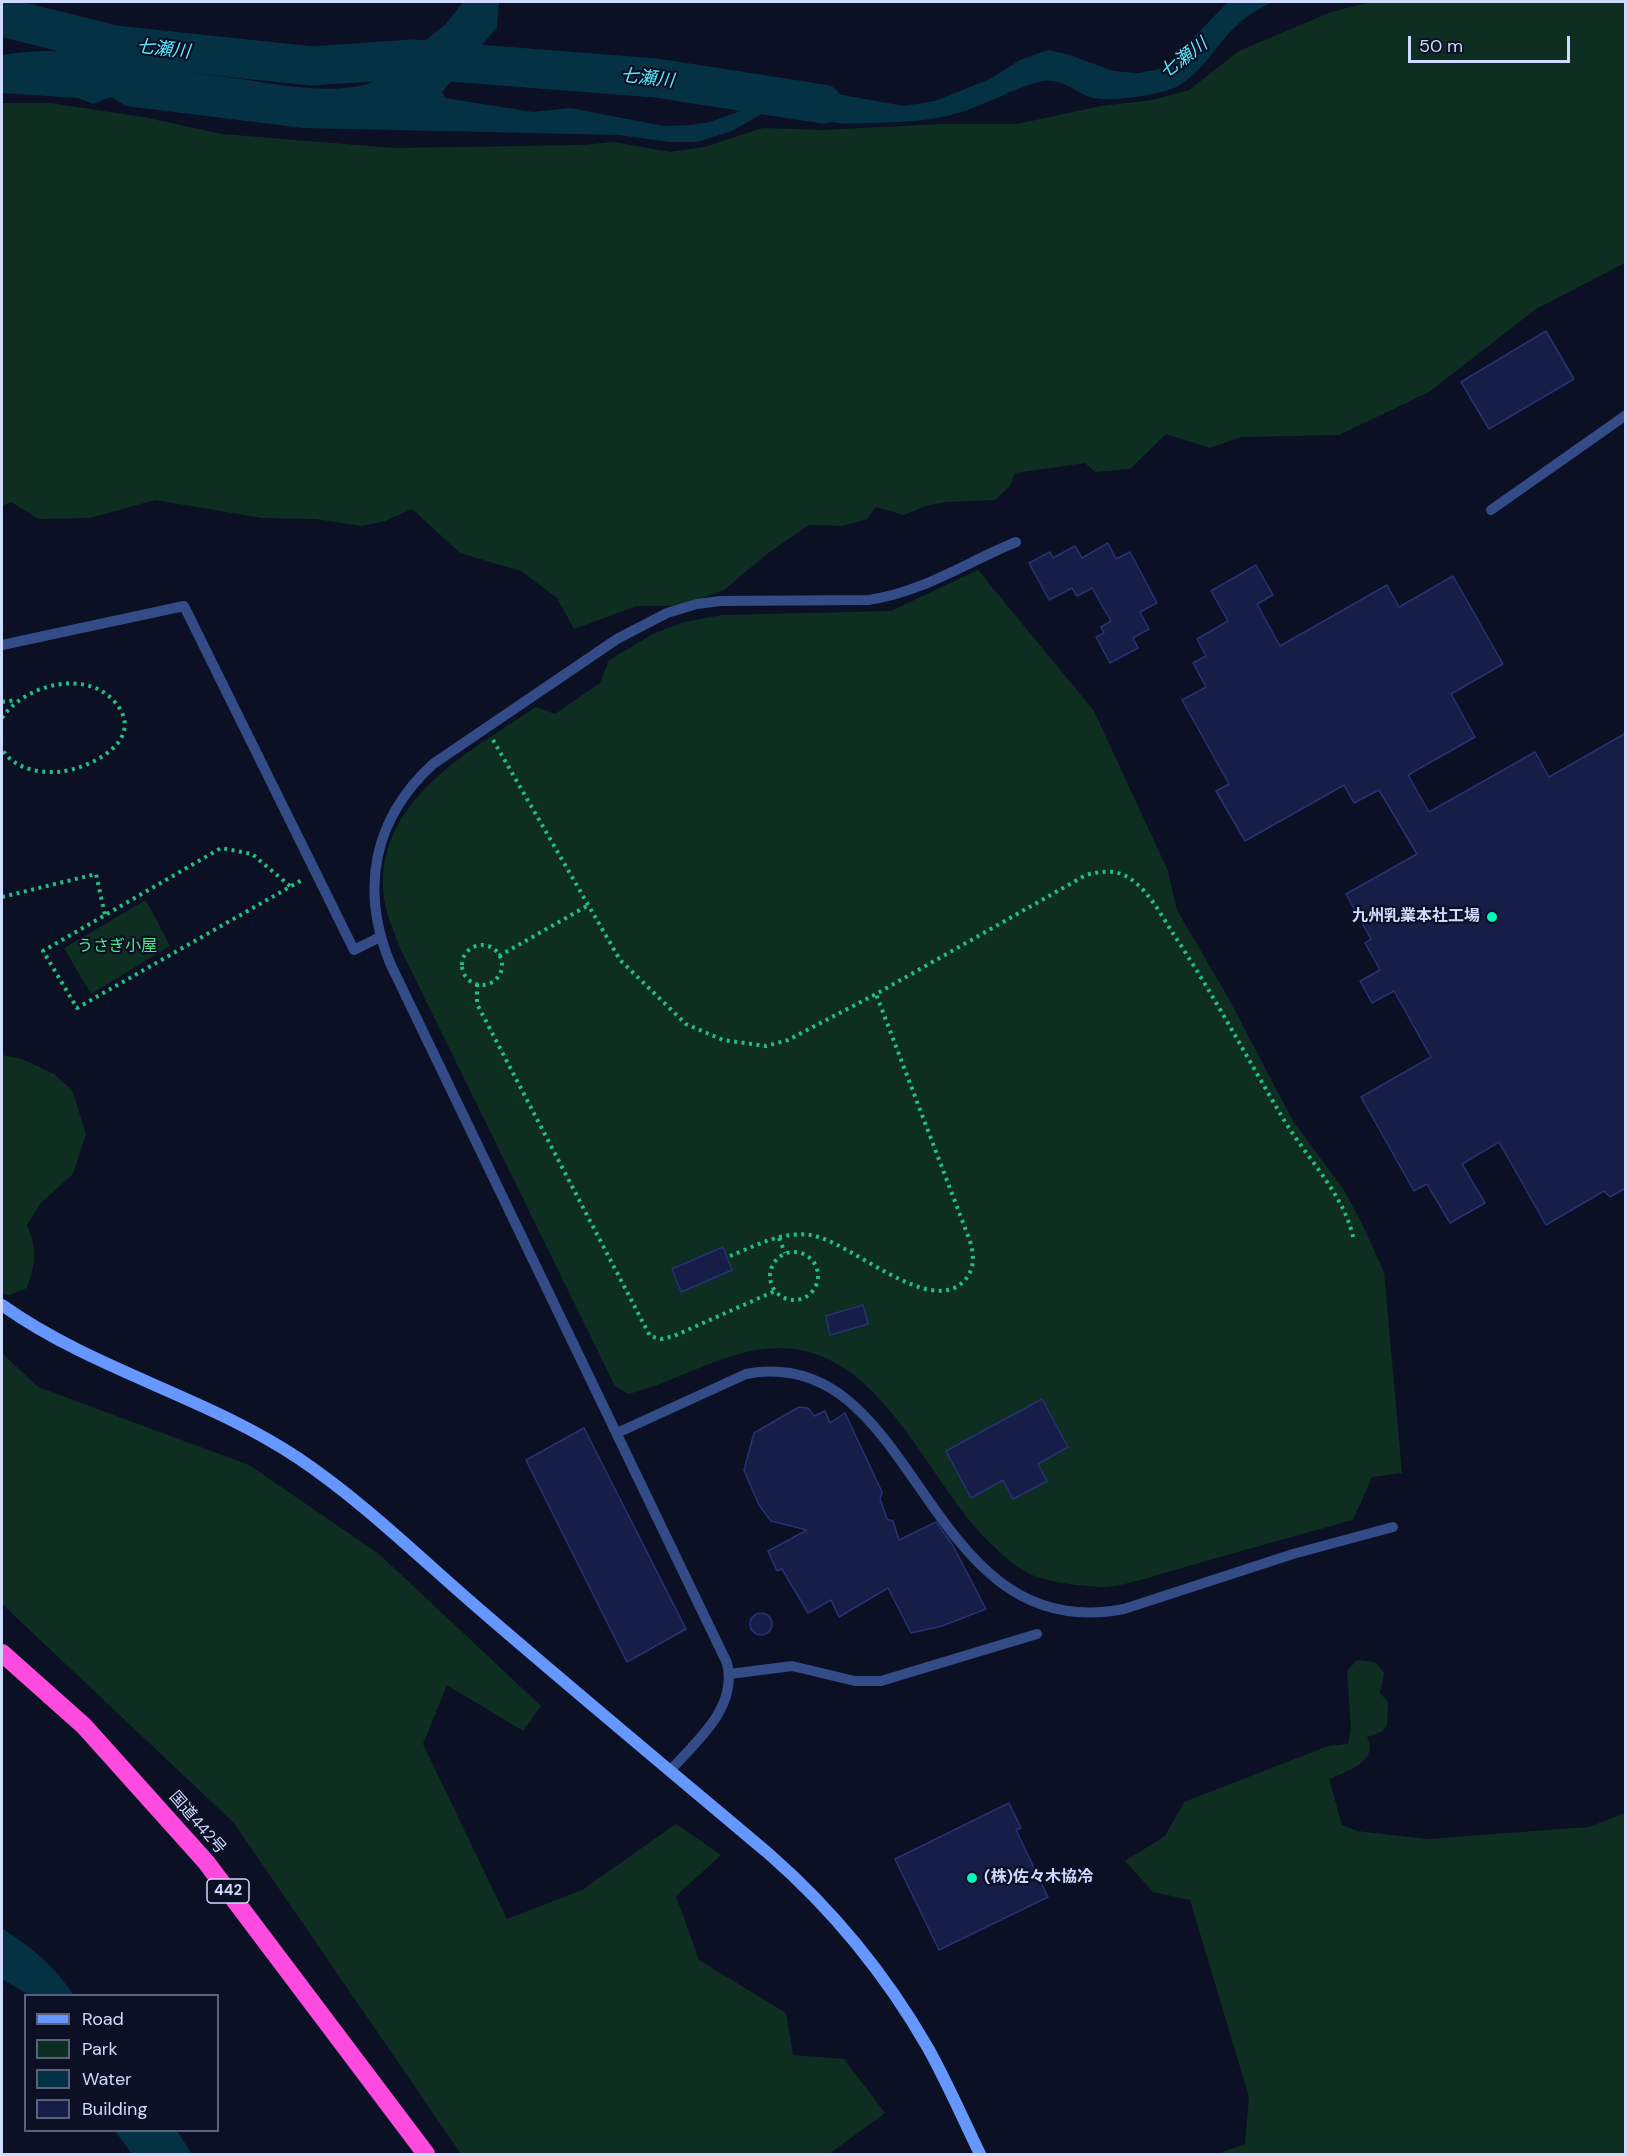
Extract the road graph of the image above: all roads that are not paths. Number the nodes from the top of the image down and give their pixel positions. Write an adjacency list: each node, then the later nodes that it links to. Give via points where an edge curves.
1 (1626, 415): 2 (lane)
2 (1491, 510)
3 (1016, 542): 5 (lane, via 891,597 697,604 667,613 617,639 415,780 399,802 379,854 373,896)
4 (2, 645): 5 (lane, via 184,606 354,950)
5 (380, 937): 7 (lane)
6 (2, 1305): 12 (street, via 78,1350 237,1422 315,1470)
7 (617, 1433): 8 (lane, via 746,1374 765,1370 811,1379 839,1393 862,1411 956,1538 987,1572 1016,1594 1036,1603 1075,1611 1106,1613 1124,1609 1293,1554); 11 (lane, via 721,1647)
8 (1393, 1527)
9 (1037, 1634): 11 (lane, via 880,1681 855,1681 792,1666)
10 (2, 1653): 13 (highway, 国道442号 / 442, via 84,1726 206,1862)
11 (730, 1674): 12 (lane, via 729,1690 720,1712)
12 (670, 1771): 14 (street, via 794,1876 875,1967 929,2050)
13 (426, 2154)
14 (980, 2154)

